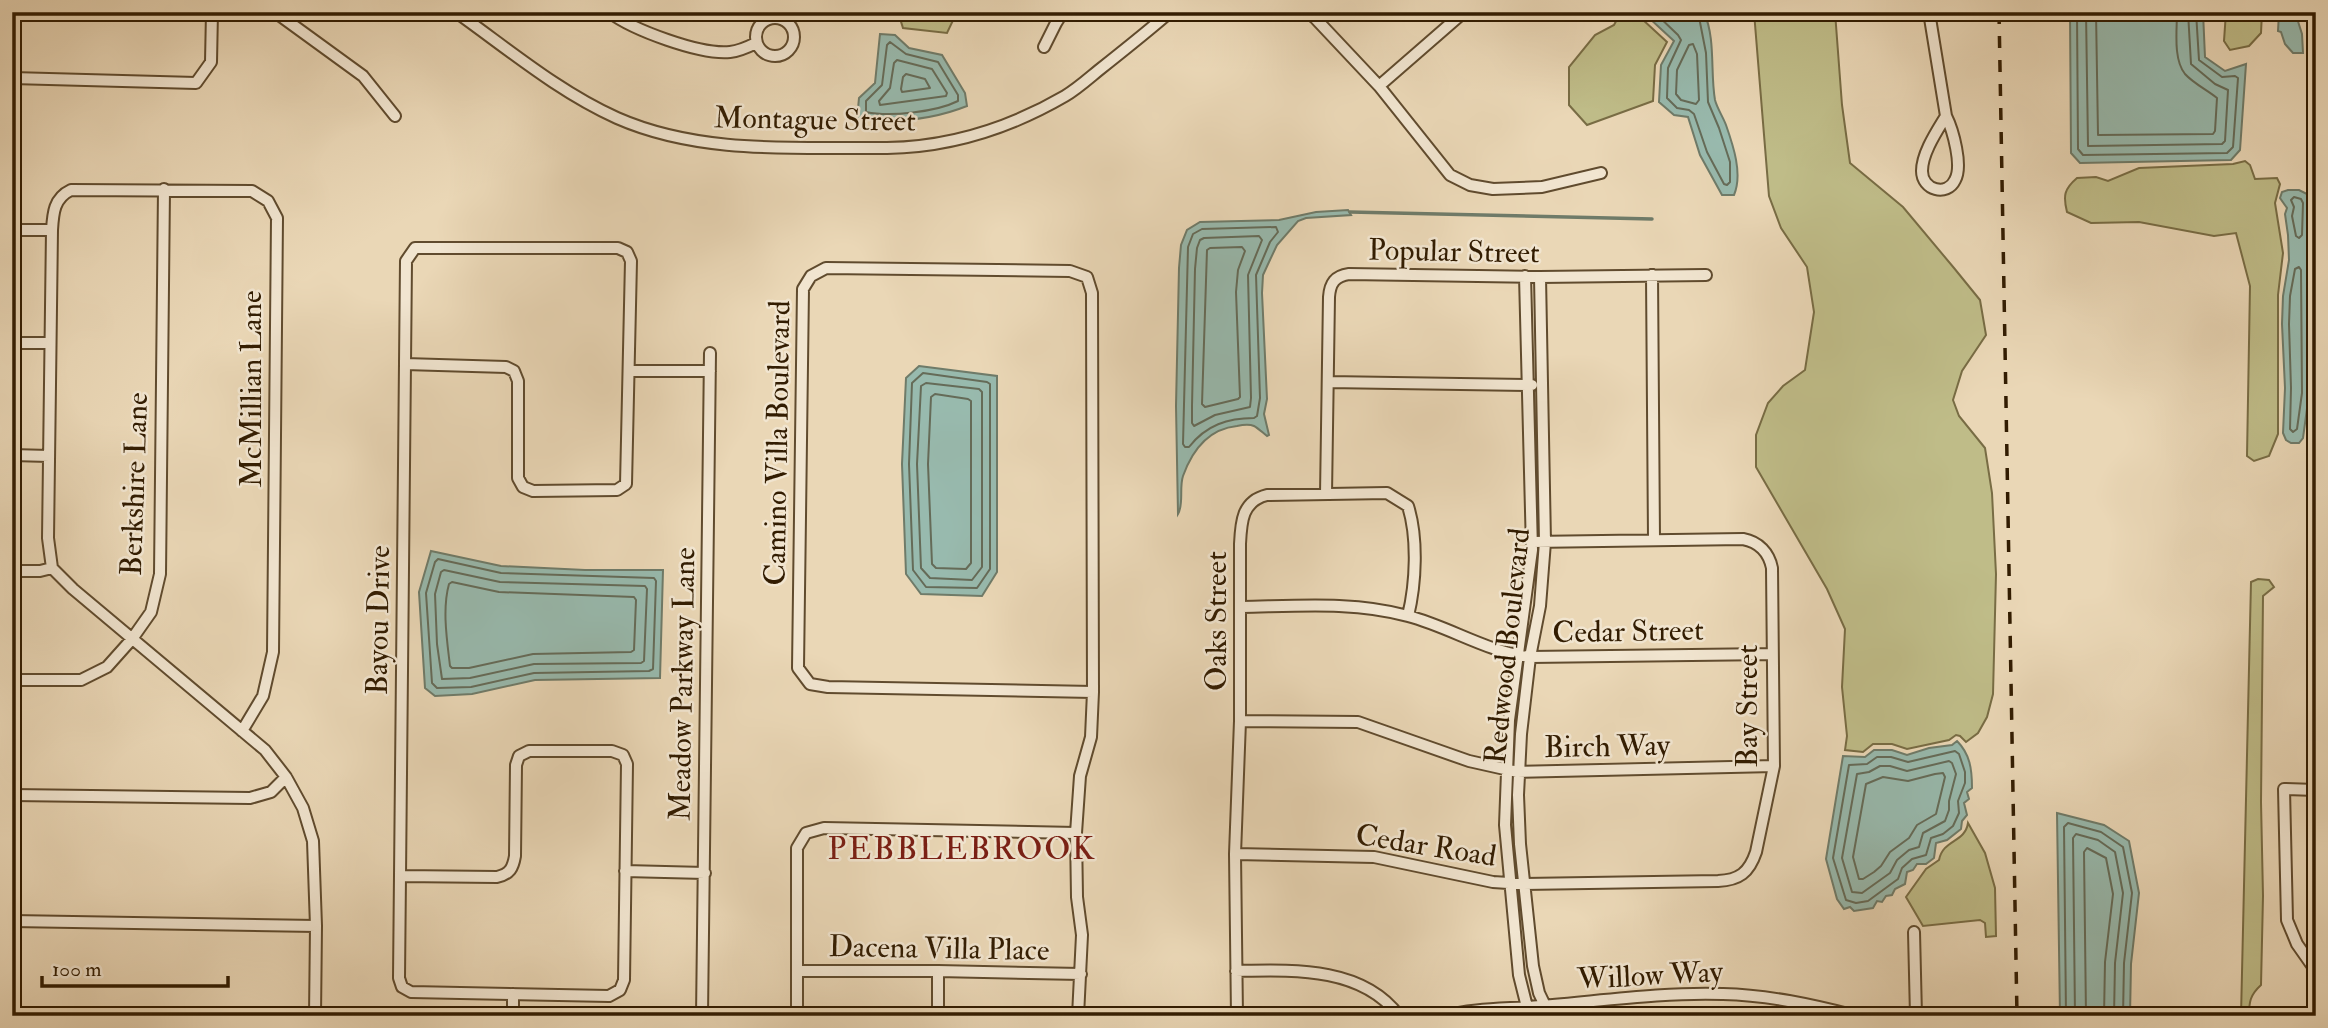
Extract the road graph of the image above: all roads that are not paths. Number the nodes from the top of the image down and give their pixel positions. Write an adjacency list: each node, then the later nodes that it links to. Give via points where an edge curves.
1 (212, 12): 12 (street, via 211,62 196,83)
2 (275, 12): 15 (street, via 363,76)
3 (456, 12): 6 (street, Montague Street, via 578,98 661,134 720,145 887,148 951,141 1023,117 1067,95)
4 (609, 12): 10 (street, via 622,21 708,51 732,52)
5 (1063, 12): 11 (street)
6 (1170, 12)
7 (1307, 12): 13 (street)
8 (1464, 12): 13 (street)
9 (1929, 12): 14 (street)
10 (756, 43)
11 (1044, 47)
12 (12, 78)
13 (1379, 86): 16 (street, via 1450,175 1470,186 1542,187)
14 (1946, 116): 14 (street, via 1922,165 1925,184 1931,189 1946,189 1958,173)
15 (395, 117)
16 (1601, 173)
17 (164, 190): 19 (street, McMillian Lane, via 76,190 62,195 54,209); 43 (street, Berkshire Lane, via 160,574 151,612); 50 (street, McMillian Lane, via 251,191 268,201 277,218 273,652 263,696)
18 (12, 230): 19 (street)
19 (52, 230): 25 (street)
20 (1652, 275): 21 (street, Popular Street); 23 (street, Popular Street); 36 (street)
21 (1706, 275)
22 (1525, 276): 23 (street, Popular Street); 30 (street, Popular Street, via 1339,276 1330,288); 31 (street, Redwood Boulevard)
23 (1540, 276): 32 (street, Redwood Boulevard)
24 (12, 343): 25 (street)
25 (50, 344): 34 (street)
26 (710, 353): 29 (street, Meadow Parkway Lane)
27 (405, 365): 28 (street, Bayou Drive, via 506,367 514,371 518,381 518,478 523,487 533,491 617,490 626,484); 28 (street, Bayou Drive, via 406,261 415,248 618,248 627,252 631,261); 60 (street, Bayou Drive)
28 (629, 370): 29 (street)
29 (710, 372): 59 (street, Meadow Parkway Lane)
30 (1328, 382): 31 (street); 35 (street, Popular Street)
31 (1528, 385): 32 (street); 37 (street, Redwood Boulevard)
32 (1541, 386): 38 (street, Redwood Boulevard)
33 (12, 455): 34 (street)
34 (49, 456): 39 (street)
35 (1326, 494): 41 (street, Oaks Street, via 1267,495 1247,507 1241,523); 42 (street, Oaks Street, via 1387,493 1408,506 1413,524 1413,595)
36 (1654, 539): 38 (street, Bay Street); 44 (street, Bay Street, via 1743,539 1762,548 1772,568)
37 (1532, 542): 38 (street, Bay Street); 45 (street, Redwood Boulevard)
38 (1545, 542): 46 (street, Redwood Boulevard)
39 (52, 568): 40 (street); 43 (street)
40 (12, 571)
41 (1242, 607): 42 (street, Cedar Street, via 1357,607); 49 (street, Oaks Street)
42 (1408, 616): 45 (street, Cedar Street)
43 (132, 639): 47 (street, Berkshire Lane, via 107,667 81,680); 50 (street)
44 (1772, 654): 46 (street, Cedar Street); 51 (street, Bay Street)
45 (1517, 656): 46 (street, Cedar Street); 52 (street, Redwood Boulevard, via 1509,720)
46 (1530, 657): 52 (street, Redwood Boulevard)
47 (12, 680)
48 (1093, 692): 48 (street, Camino Villa Boulevard, via 1092,293 1087,277 1070,271 826,268 811,276 803,289 798,668 810,684 828,687); 56 (street, Camino Villa Boulevard)
49 (1240, 721): 52 (street, Birch Way, via 1358,722 1469,761); 57 (street, Oaks Street)
50 (242, 731): 53 (street)
51 (1774, 766): 52 (street, Birch Way); 62 (street, Bay Street, via 1756,852 1739,878)
52 (1512, 771): 61 (street, Redwood Boulevard, via 1505,825); 62 (street, Redwood Boulevard)
53 (286, 777): 55 (street, via 271,792 250,798); 64 (street, via 303,808 313,841)
54 (2316, 790): 69 (street, via 2284,789 2287,920)
55 (12, 794)
56 (1076, 833): 66 (street, via 824,828 806,833 797,848); 70 (street, Camino Villa Boulevard)
57 (1235, 854): 61 (street, Cedar Road, via 1374,857); 68 (street, Oaks Street)
58 (625, 871): 59 (street); 60 (street, Bayou Drive, via 627,764 623,755 612,751 529,751 519,756 516,765 515,856 509,872 497,877); 71 (street, Bayou Drive, via 624,980 620,990 609,996)
59 (705, 873): 76 (street, Meadow Parkway Lane)
60 (400, 876): 71 (street, Bayou Drive, via 398,978 402,986 411,992)
61 (1511, 883): 62 (street, Cedar Road); 73 (street, Redwood Boulevard, via 1519,975)
62 (1524, 884): 72 (street, Redwood Boulevard, via 1533,966)
63 (12, 922): 64 (street)
64 (316, 926): 74 (street)
65 (1914, 932): 84 (street)
66 (797, 971): 67 (street, Dacena Villa Place); 77 (street)
67 (938, 971): 70 (street, Dacena Villa Place); 78 (street)
68 (1236, 971): 80 (street, Oaks Street); 81 (street, via 1309,972 1341,978 1378,996)
69 (2316, 971)
70 (1081, 974): 79 (street, Camino Villa Boulevard)
71 (513, 994): 75 (street)
72 (1547, 1011): 73 (street, Willow Way); 83 (street, Willow Way, via 1666,995 1726,994)
73 (1530, 1012): 82 (street, Willow Way)
74 (315, 1016)
75 (513, 1016)
76 (702, 1016)
77 (797, 1016)
78 (938, 1016)
79 (1078, 1016)
80 (1237, 1016)
81 (1399, 1016)
82 (1445, 1016)
83 (1856, 1016)
84 (1916, 1016)

